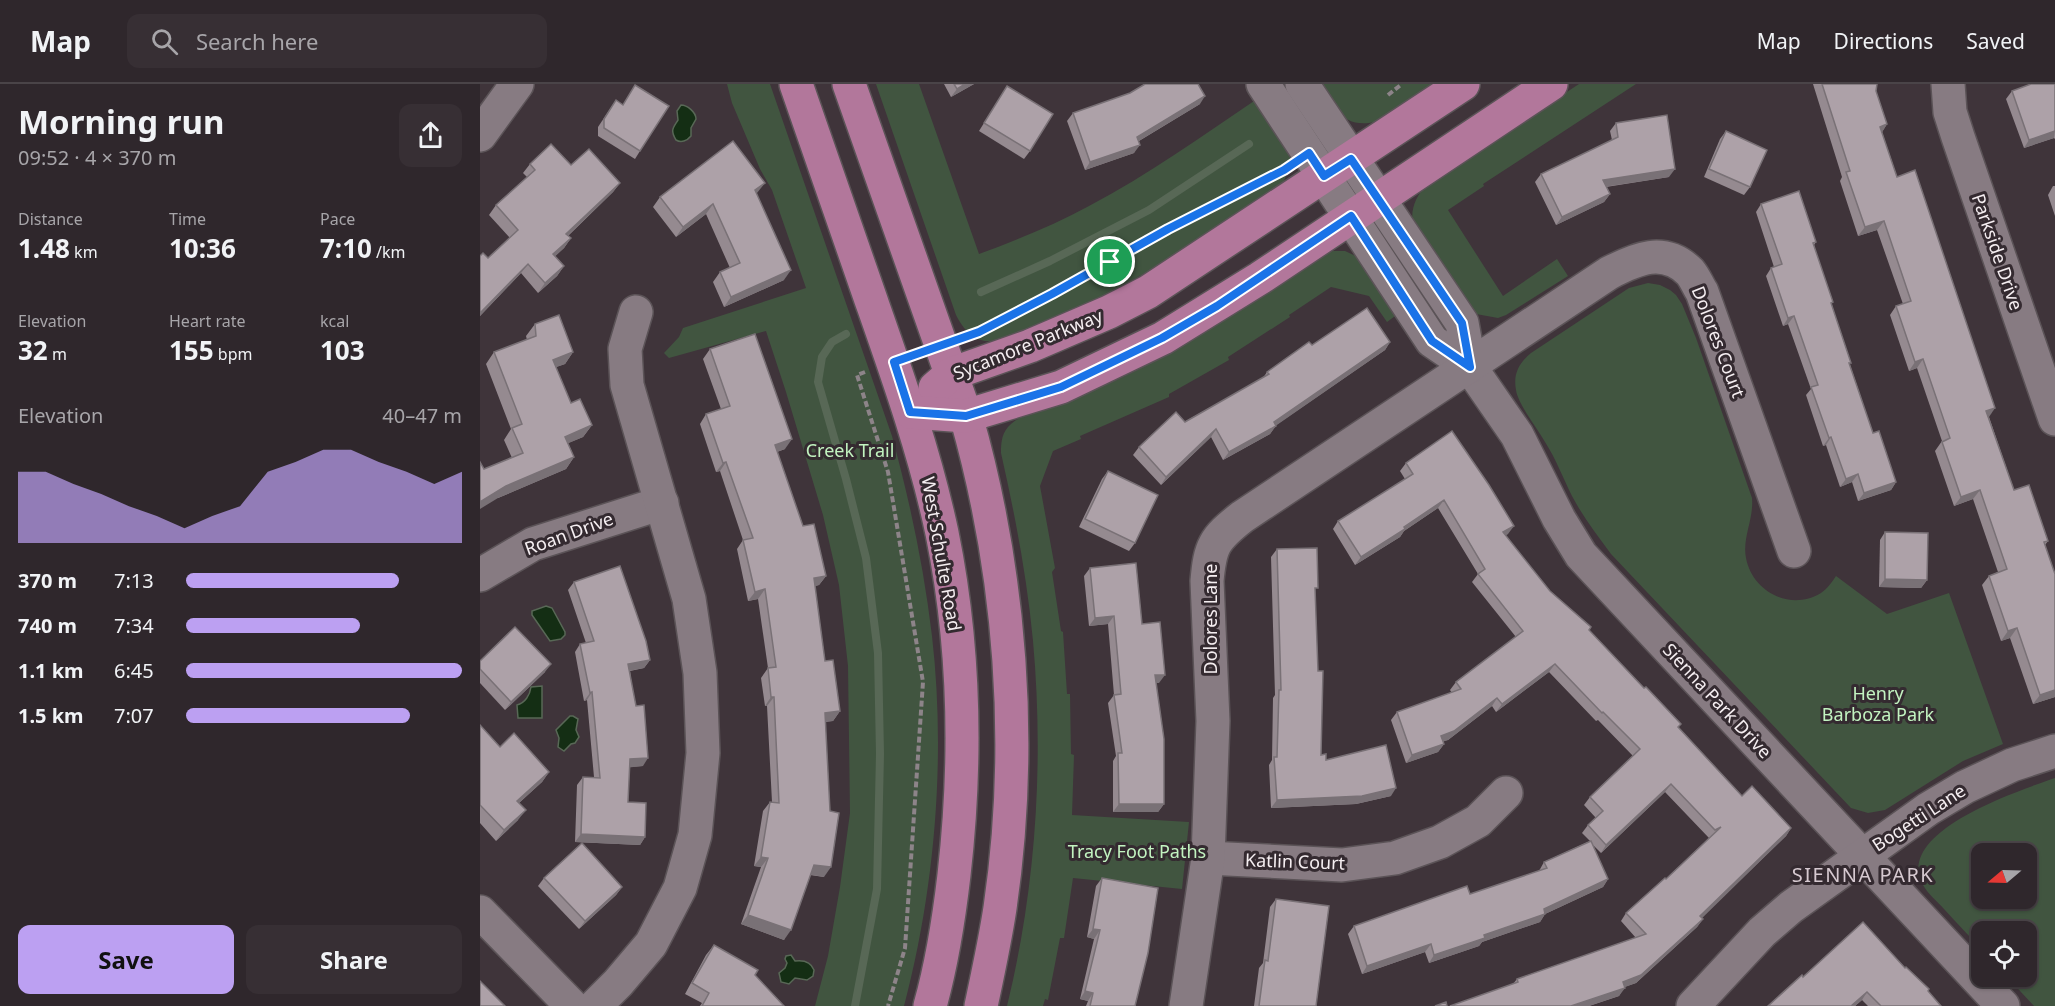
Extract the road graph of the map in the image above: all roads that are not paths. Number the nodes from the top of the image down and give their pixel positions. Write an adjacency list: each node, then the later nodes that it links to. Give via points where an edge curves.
1 (517, 84): 9 (street)
2 (796, 84): 16 (main road, West Schulte Road)
3 (849, 84): 15 (main road)
4 (1263, 84): 10 (street, Sienna Park Drive)
5 (1302, 84): 10 (street)
6 (1464, 84): 10 (main road, Sycamore Parkway)
7 (1551, 84): 11 (main road)
8 (1948, 84): 18 (street, Parkside Drive, via 1950,112)
9 (480, 135)
10 (1338, 167): 11 (street, Sienna Park Drive); 12 (street, Sienna Park Drive); 15 (main road, Sycamore Parkway, via 1149,292 1030,346)
11 (1379, 198): 12 (main road); 14 (street, Sienna Park Drive, via 1462,323)
12 (1351, 216): 14 (street, Sienna Park Drive, via 1432,341); 17 (main road, via 1217,306 1152,343 1061,387)
13 (636, 312): 19 (street, via 625,349 627,385)
14 (1470, 367): 20 (street, Dolores Court, via 1631,261 1652,256 1673,261 1690,273 1702,292); 24 (street, Sienna Park Drive, via 1517,435 1581,555); 25 (street, Dolores Lane, via 1242,517 1214,544 1207,581 1213,720)
15 (951, 374): 16 (main road, Sycamore Parkway); 17 (main road)
16 (910, 412): 17 (main road); 29 (main road, West Schulte Road, via 942,533 953,601 963,744 949,914)
17 (966, 416): 30 (main road, via 991,526 1010,672 1008,835 1000,908)
18 (2055, 419)
19 (662, 503): 21 (street, Roan Drive, via 533,544); 28 (street, via 689,599 700,673 703,753 696,835 680,888 651,944)
20 (1794, 551)
21 (480, 575)
22 (2055, 751): 24 (street, Bogetti Lane, via 1965,787)
23 (1506, 793): 25 (street, Katlin Court, via 1478,821 1440,842 1395,858 1342,865)
24 (1862, 855): 32 (street, Bogetti Lane, via 1762,932); 33 (street, Sienna Park Drive)
25 (1208, 858): 31 (street, Dolores Lane)
26 (480, 912): 27 (street)
27 (572, 1006)
28 (595, 1006)
29 (930, 1006)
30 (981, 1006)
31 (1186, 1006)
32 (1693, 1006)
33 (2003, 1006)

